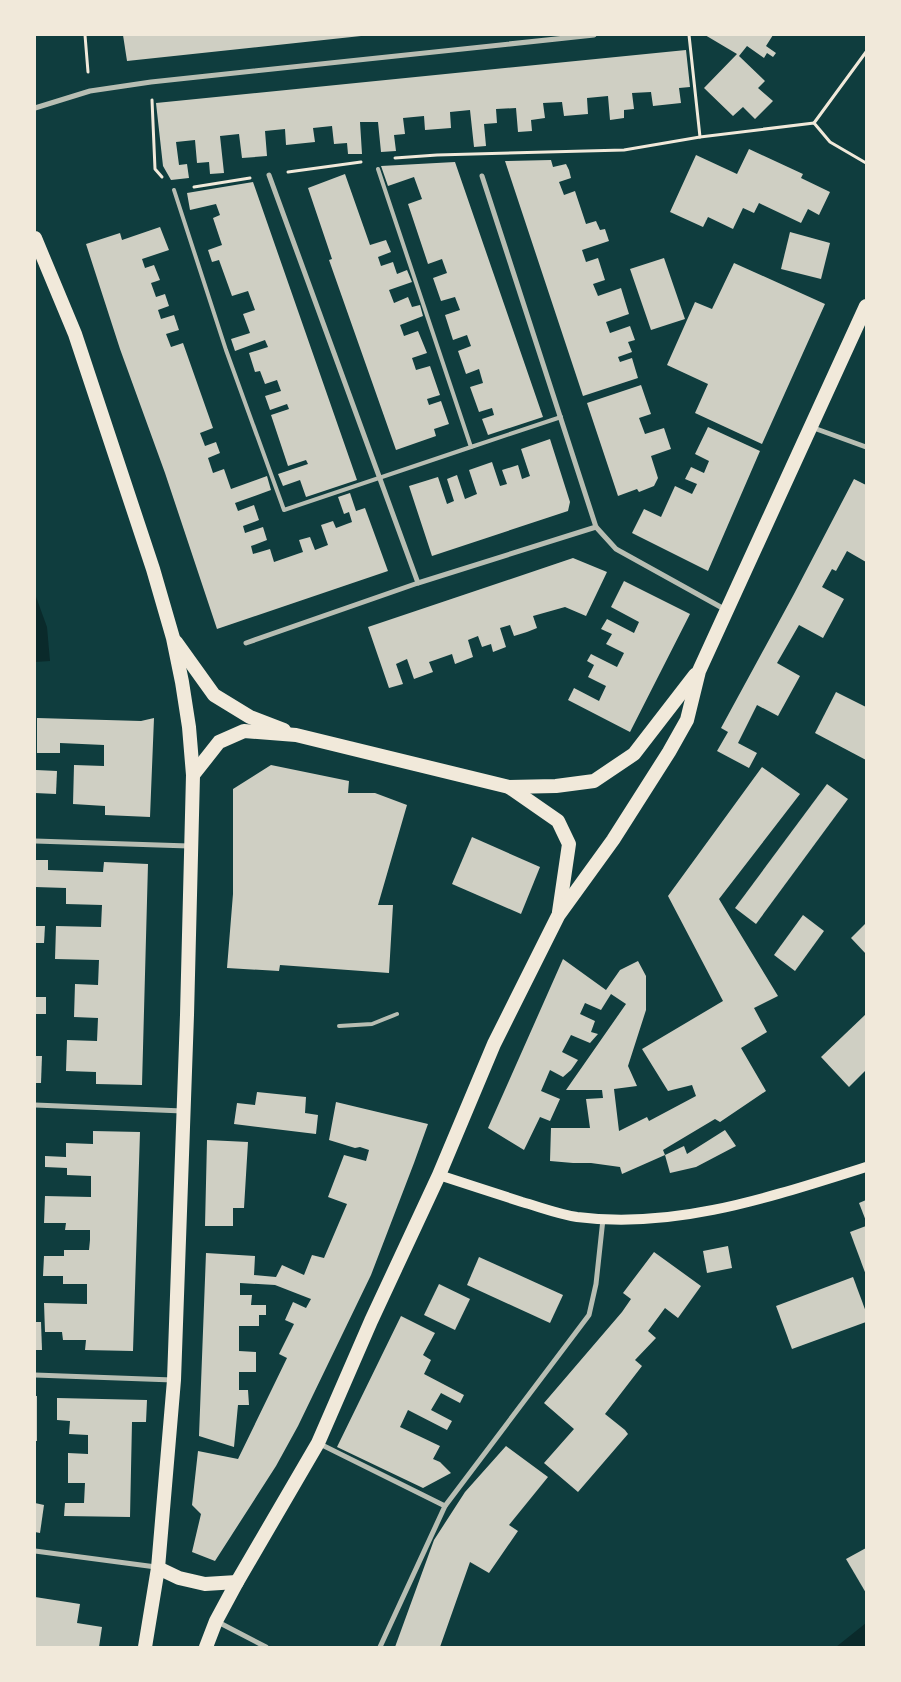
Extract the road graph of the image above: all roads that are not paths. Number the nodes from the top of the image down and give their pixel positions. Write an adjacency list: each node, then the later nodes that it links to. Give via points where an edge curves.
1 (594, 35): 2 (street, via 151,82 90,91)
2 (35, 108)
3 (378, 169): 11 (lane)
4 (269, 175): 13 (street)
5 (482, 176): 9 (street)
6 (174, 190): 13 (lane, via 226,350 284,510)
7 (35, 238): 17 (highway, via 84,360 153,569)
8 (866, 306): 10 (highway)
9 (561, 417): 11 (lane); 14 (street)
10 (811, 426): 12 (street); 16 (highway)
11 (472, 447): 13 (lane)
12 (866, 447)
13 (380, 477): 15 (street)
14 (596, 527): 15 (street); 16 (street, via 616,549)
15 (418, 583): 18 (street)
16 (727, 610): 19 (highway)
17 (172, 638): 20 (highway, via 214,695 250,717); 21 (highway, via 189,727)
18 (246, 643)
19 (699, 671): 22 (highway, via 634,754 594,780 556,786); 25 (highway, via 686,720 669,752 614,840)
20 (296, 735): 21 (highway, via 244,731 219,742); 22 (highway)
21 (193, 775): 24 (highway)
22 (509, 787): 25 (highway, via 558,821 569,844)
23 (35, 841): 24 (street)
24 (192, 846): 29 (highway)
25 (558, 916): 31 (highway, via 494,1044)
26 (397, 1014): 27 (lane, via 372,1024)
27 (339, 1026)
28 (35, 1105): 29 (street)
29 (184, 1111): 34 (highway)
30 (866, 1167): 32 (main road, via 763,1199 681,1216)
31 (439, 1175): 32 (main road, via 547,1210); 35 (highway)
32 (603, 1219): 36 (street, via 589,1315)
33 (35, 1376): 34 (street)
34 (174, 1380): 38 (highway)
35 (318, 1443): 36 (street); 39 (highway)
36 (445, 1506): 44 (street)
37 (35, 1551): 38 (street)
38 (158, 1568): 39 (highway, via 179,1578 205,1584); 41 (highway)
39 (237, 1582): 40 (highway)
40 (216, 1621): 42 (highway); 43 (street)
41 (145, 1647)
42 (206, 1647)
43 (266, 1647)
44 (380, 1647)

